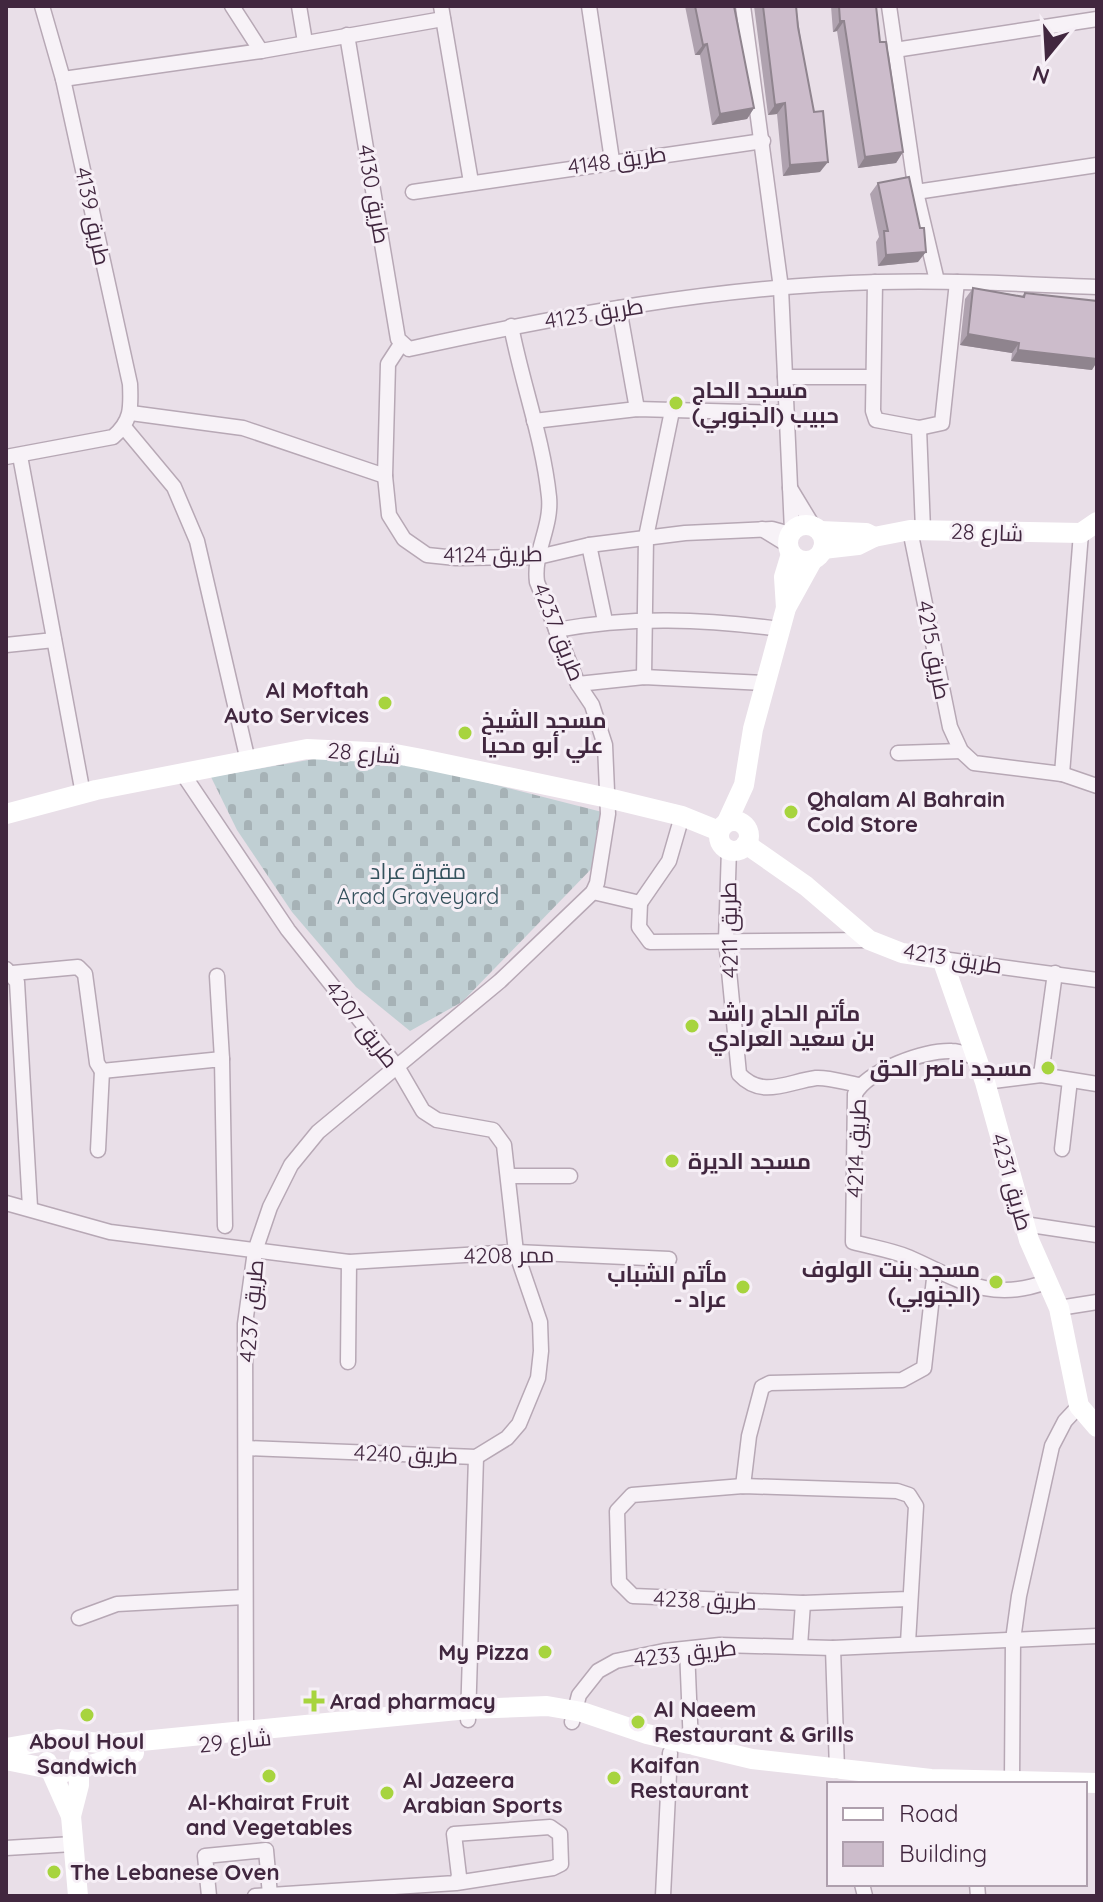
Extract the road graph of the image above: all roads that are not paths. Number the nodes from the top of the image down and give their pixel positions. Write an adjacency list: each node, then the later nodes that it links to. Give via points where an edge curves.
1 (42, 6): 13 (street, طريق 4139)
2 (232, 6): 12 (street)
3 (299, 6): 10 (street)
4 (589, 6): 15 (street)
5 (743, 6): 14 (street)
6 (889, 6): 11 (street)
7 (442, 12): 9 (street); 17 (street)
8 (1097, 19): 11 (street)
9 (347, 35): 10 (street); 27 (street, طريق 4130)
10 (305, 42): 12 (street)
11 (895, 50): 19 (street)
12 (261, 51): 13 (street)
13 (63, 79): 33 (street, طريق 4139, via 130,384)
14 (763, 141): 15 (street, طريق 4148); 24 (street)
15 (612, 160): 17 (street, طريق 4148)
16 (1097, 165): 19 (street)
17 (471, 182): 18 (street, طريق 4148)
18 (413, 192)
19 (916, 192): 20 (street)
20 (937, 281): 21 (street, طريق 4123); 22 (street, طريق 4123)
21 (875, 282): 24 (street, طريق 4123); 29 (street)
22 (957, 282): 23 (street, طريق 4123); 35 (street, via 942,423)
23 (1097, 287)
24 (781, 288): 25 (street, طريق 4123); 28 (street)
25 (619, 308): 26 (street, طريق 4123); 30 (street)
26 (511, 326): 27 (street, طريق 4123); 34 (street)
27 (405, 347): 37 (street, طريق 4124, via 388,364)
28 (785, 377): 29 (street); 32 (street)
29 (872, 377): 35 (street, via 876,420)
30 (637, 409): 31 (street); 34 (street)
31 (672, 411): 32 (street); 41 (street)
32 (787, 413): 38 (street)
33 (128, 420): 36 (street, via 113,437); 37 (street, via 243,428); 58 (street, via 174,487 197,541)
34 (534, 421): 45 (street, via 550,499)
35 (919, 428): 40 (street, طريق 4215)
36 (13, 457): 51 (street)
37 (385, 476): 45 (street, طريق 4124, via 389,515 404,539 427,555)
38 (790, 488): 42 (street); 43 (street)
39 (1092, 526): 40 (street, شارع 28); 60 (street)
40 (917, 530): 43 (street, شارع 28, via 858,545); 56 (street, طريق 4215, via 950,727)
41 (646, 537): 42 (street, طريق 4124, via 775,529); 44 (street, طريق 4124); 47 (street)
42 (790, 541): 43 (street, شارع 28, via 798,527); 43 (street, via 797,559); 46 (street)
43 (817, 542): 46 (street)
44 (589, 545): 45 (street, طريق 4124); 48 (street)
45 (538, 557): 50 (street, طريق 4237, via 537,582)
46 (786, 608): 49 (street)
47 (644, 620): 48 (street); 49 (street, via 711,620); 53 (street)
48 (605, 621): 50 (street)
49 (780, 629): 54 (street)
50 (556, 630): 55 (street, طريق 4237)
51 (54, 640): 52 (street); 62 (street)
52 (6, 645)
53 (644, 677): 54 (street); 55 (street)
54 (766, 683): 66 (street, via 744,785 748,798)
55 (578, 684): 63 (street, طريق 4237, via 592,705 605,745)
56 (961, 751): 57 (street); 60 (street, طريق 4215, via 974,763)
57 (898, 753)
58 (248, 761): 59 (street, شارع 28); 63 (street, شارع 28, via 307,749 390,753)
59 (183, 774): 62 (street, شارع 28); 78 (street, طريق 4207, via 288,930)
60 (1062, 774): 61 (street)
61 (1097, 786)
62 (83, 794): 64 (street, شارع 28)
63 (608, 798): 65 (street, شارع 28); 67 (street, طريق 4237)
64 (6, 814)
65 (682, 816): 66 (street, شارع 28); 68 (street, via 669,861)
66 (734, 835): 69 (street, طريق 4211); 70 (street, طريق 4213)
67 (593, 892): 68 (street); 78 (street, طريق 4237)
68 (640, 903): 69 (street, via 639,927 650,942)
69 (726, 940): 70 (street); 84 (street, طريق 4211, via 739,1074 760,1088 818,1078)
70 (869, 940): 71 (street, طريق 4213, via 902,953)
71 (942, 959): 73 (street, طريق 4213); 76 (street, طريق 4231)
72 (10, 971): 79 (street, via 66,966 85,974); 90 (street, via 17,982)
73 (1055, 973): 75 (street, طريق 4213); 80 (street)
74 (217, 976): 77 (street)
75 (1097, 980)
76 (977, 1058): 82 (street, طريق 4231); 84 (street, طريق 4214, via 952,1051 931,1055 878,1071)
77 (222, 1059): 79 (street); 92 (street)
78 (398, 1068): 87 (street, طريق 4207, via 431,1117 499,1135); 94 (street, طريق 4237, via 318,1132 291,1165)
79 (102, 1071): 86 (street)
80 (1041, 1075): 81 (street); 82 (street)
81 (1070, 1080): 83 (street); 85 (street)
82 (985, 1082): 91 (street, طريق 4231)
83 (1097, 1084)
84 (859, 1085): 98 (street, طريق 4214, via 853,1242)
85 (1062, 1149)
86 (98, 1150)
87 (509, 1176): 88 (street); 95 (street, طريق 4207)
88 (570, 1176)
89 (6, 1203): 90 (street, ممر 4208)
90 (30, 1207): 94 (street, ممر 4208, via 110,1232)
91 (1024, 1224): 93 (street); 99 (street, طريق 4231)
92 (225, 1226)
93 (1097, 1235)
94 (255, 1251): 97 (street, ممر 4208); 105 (street, طريق 4237, via 245,1324)
95 (516, 1252): 96 (street, ممر 4208); 97 (street, ممر 4208); 106 (street, طريق 4240, via 540,1322 538,1378 519,1424)
96 (669, 1259)
97 (349, 1262): 102 (street)
98 (935, 1270): 99 (street, via 977,1289 1014,1290); 107 (street, via 924,1368 902,1380 762,1387)
99 (1046, 1282): 101 (street, طريق 4231)
100 (1097, 1302): 101 (street)
101 (1059, 1308): 103 (street, طريق 4231)
102 (348, 1362)
103 (1079, 1406): 104 (street, طريق 4231); 113 (street, via 1052,1446)
104 (1097, 1427)
105 (246, 1448): 106 (street, طريق 4240); 108 (street, طريق 4237)
106 (476, 1457): 118 (street)
107 (743, 1486): 109 (street, طريق 4238, via 909,1495 916,1506); 110 (street, طريق 4238, via 632,1495 624,1500 617,1511 619,1582 624,1591 643,1599)
108 (245, 1597): 111 (street, via 117,1604); 120 (street, طريق 4237)
109 (908, 1599): 110 (street, طريق 4238); 114 (street, طريق 4238)
110 (803, 1603): 115 (street)
111 (79, 1618)
112 (1097, 1636): 113 (street, طريق 4233)
113 (1013, 1640): 114 (street, طريق 4233); 131 (street)
114 (908, 1643): 116 (street, طريق 4233)
115 (800, 1646): 116 (street, طريق 4233); 117 (street, طريق 4233)
116 (833, 1648): 128 (street)
117 (687, 1649): 119 (street, طريق 4233, via 606,1665 587,1682); 123 (street)
118 (468, 1715): 119 (street, شارع 29, via 547,1706); 120 (street, شارع 29)
119 (573, 1716): 123 (street, شارع 29); 125 (street, شارع 29)
120 (246, 1733): 122 (street, شارع 29, via 111,1744); 127 (street, شارع 29, via 120,1755)
121 (49, 1740): 122 (street, شارع 29); 124 (street, شارع 29); 129 (street)
122 (76, 1741): 127 (street)
123 (691, 1746): 128 (street, شارع 29)
124 (6, 1748)
125 (670, 1753): 130 (street, شارع 29); 143 (street)
126 (6, 1760): 129 (street, شارع 29)
127 (80, 1769): 129 (street, شارع 29); 134 (street)
128 (837, 1770): 130 (street, شارع 29)
129 (49, 1771): 134 (street)
130 (866, 1781): 132 (street, شارع 29)
131 (1012, 1781): 132 (street, شارع 29); 133 (street, شارع 29)
132 (972, 1782)
133 (1054, 1782)
134 (71, 1816): 135 (street)
135 (73, 1844): 136 (street); 140 (street)
136 (6, 1848)
137 (456, 1883): 137 (street, via 553,1868 563,1858 560,1834 550,1827 454,1834); 138 (street)
138 (350, 1894): 139 (street)
139 (270, 1895): 141 (street, via 266,1850 205,1856); 142 (street)
140 (78, 1896)
141 (209, 1896)
142 (255, 1896)
143 (663, 1896)

